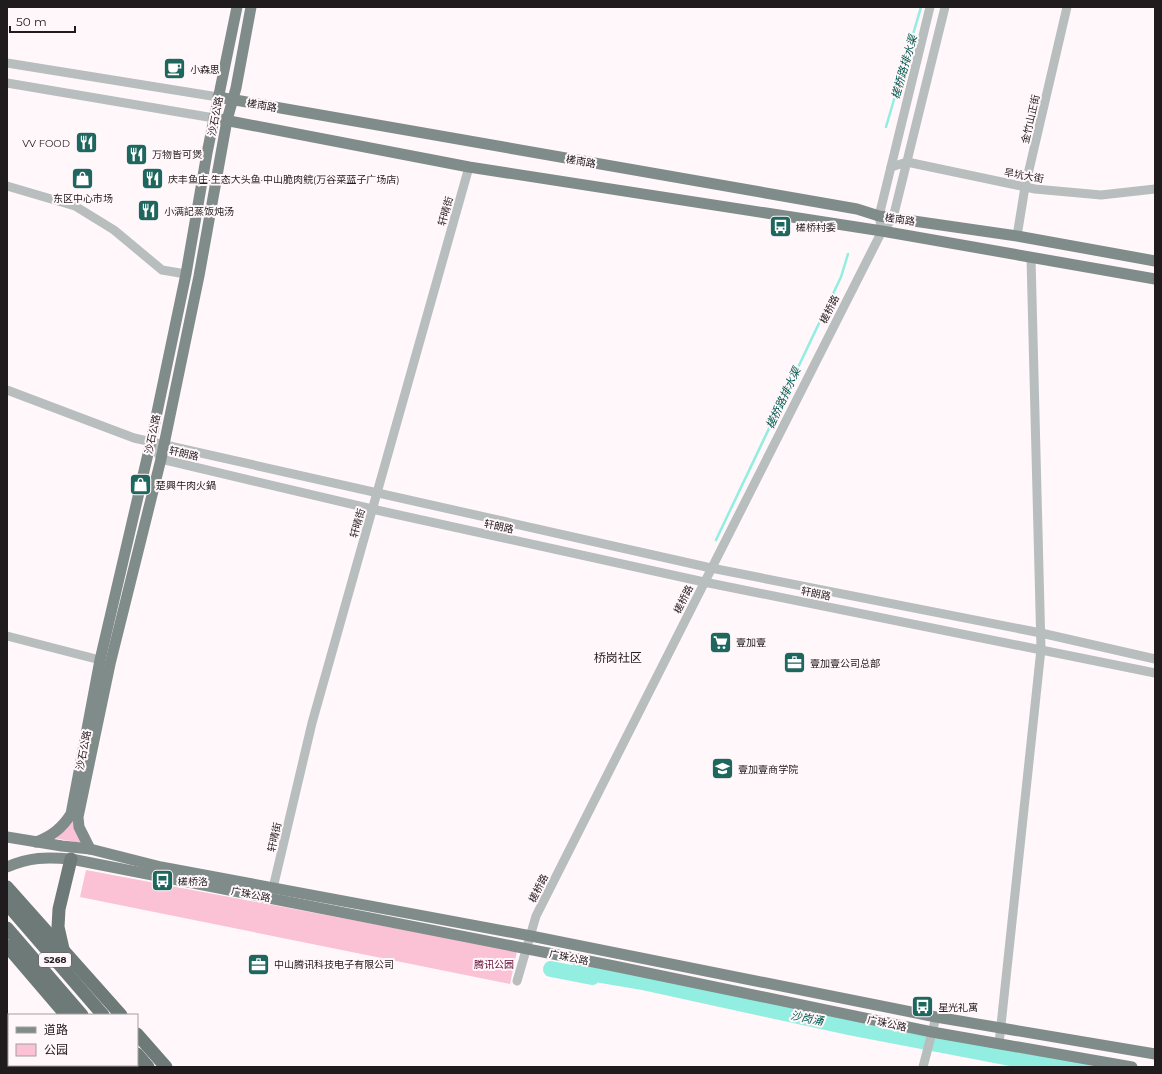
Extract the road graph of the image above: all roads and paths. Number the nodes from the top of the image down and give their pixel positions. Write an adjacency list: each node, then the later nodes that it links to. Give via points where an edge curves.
1 (237, 7): 8 (main road, 沙石公路)
2 (251, 7): 9 (main road, 沙石公路)
3 (930, 7): 14 (street)
4 (945, 7): 12 (street, 槎桥路)
5 (1067, 7): 16 (street, 金竹山正街)
6 (7, 63): 8 (street, 槎南路)
7 (7, 83): 10 (street, 槎南路)
8 (218, 97): 9 (main road, 槎南路); 10 (main road, 沙石公路)
9 (232, 100): 11 (main road, 沙石公路); 18 (main road, 槎南路, via 858,209)
10 (214, 118): 11 (main road, 槎南路); 24 (main road, 沙石公路)
11 (227, 120): 13 (main road, 槎南路); 28 (main road, 沙石公路, via 199,276)
12 (907, 162): 14 (street, 旱坑大街); 16 (street, 旱坑大街); 19 (street, 槎桥路)
13 (469, 166): 20 (main road, 槎南路); 30 (street, 轩晴街)
14 (891, 167): 18 (street)
15 (7, 186): 24 (street, via 75,206 114,230 162,270)
16 (1025, 187): 17 (street, 旱坑大街, via 1101,195); 21 (street, 金竹山正街)
17 (1155, 189)
18 (879, 216): 19 (main road, 槎南路); 20 (street)
19 (893, 218): 20 (street, 槎桥路); 21 (main road, 槎南路)
20 (882, 231): 22 (main road, 槎南路); 32 (street, 槎桥路)
21 (1017, 236): 23 (main road, 槎南路)
22 (1031, 258): 25 (main road, 槎南路); 34 (street)
23 (1155, 261)
24 (186, 274): 27 (main road, 沙石公路)
25 (1155, 279)
26 (7, 390): 27 (street, via 134,438)
27 (151, 441): 28 (street, 轩朗路); 29 (street, 轩朗路); 38 (main road, 沙石公路)
28 (164, 444): 29 (main road, 沙石公路); 30 (street, 轩朗路)
29 (161, 459): 31 (street, 轩朗路); 42 (main road, 沙石公路, via 110,664 78,817 79,828)
30 (377, 492): 31 (street, 轩晴街); 32 (street, 轩朗路)
31 (372, 509): 33 (street, 轩朗路); 46 (street, 轩晴街, via 312,723)
32 (711, 568): 33 (street, 槎桥路); 34 (street, 轩朗路)
33 (704, 582): 36 (street, 轩朗路); 49 (street, 槎桥路, via 536,916)
34 (1041, 633): 36 (street); 37 (street, 轩朗路)
35 (7, 636): 38 (street)
36 (1041, 649): 39 (street, 轩朗路); 59 (street)
37 (1155, 659)
38 (100, 660): 41 (main road, 沙石公路, via 71,814 49,837)
39 (1155, 673)
40 (7, 837): 41 (main road, 广珠公路)
41 (36, 842): 42 (main road, 广珠公路)
42 (90, 849): 46 (main road, 广珠公路, via 161,867)
43 (71, 859): 44 (main road, 广珠公路, via 44,857 22,860); 51 (highway, via 59,909 58,927); 52 (main road, 广珠公路)
44 (7, 867)
45 (7, 888): 51 (highway)
46 (274, 888): 49 (main road, 广珠公路)
47 (7, 904): 56 (highway, S268)
48 (7, 928): 55 (highway, S268)
49 (531, 936): 52 (street, 槎桥路); 58 (main road, 广珠公路)
50 (7, 946): 54 (highway)
51 (63, 949): 57 (highway)
52 (527, 949): 53 (street, 槎桥路); 60 (main road, 广珠公路)
53 (517, 982)
54 (65, 1014)
55 (81, 1014)
56 (102, 1014)
57 (120, 1014)
58 (936, 1017): 59 (main road, 广珠公路); 60 (street)
59 (1001, 1028): 62 (street); 63 (main road, 广珠公路)
60 (932, 1032): 62 (main road, 广珠公路); 67 (street)
61 (138, 1035): 66 (highway)
62 (999, 1044): 68 (main road, 广珠公路)
63 (1155, 1054)
64 (138, 1055): 65 (highway)
65 (148, 1067)
66 (166, 1067)
67 (923, 1067)
68 (1132, 1067)

